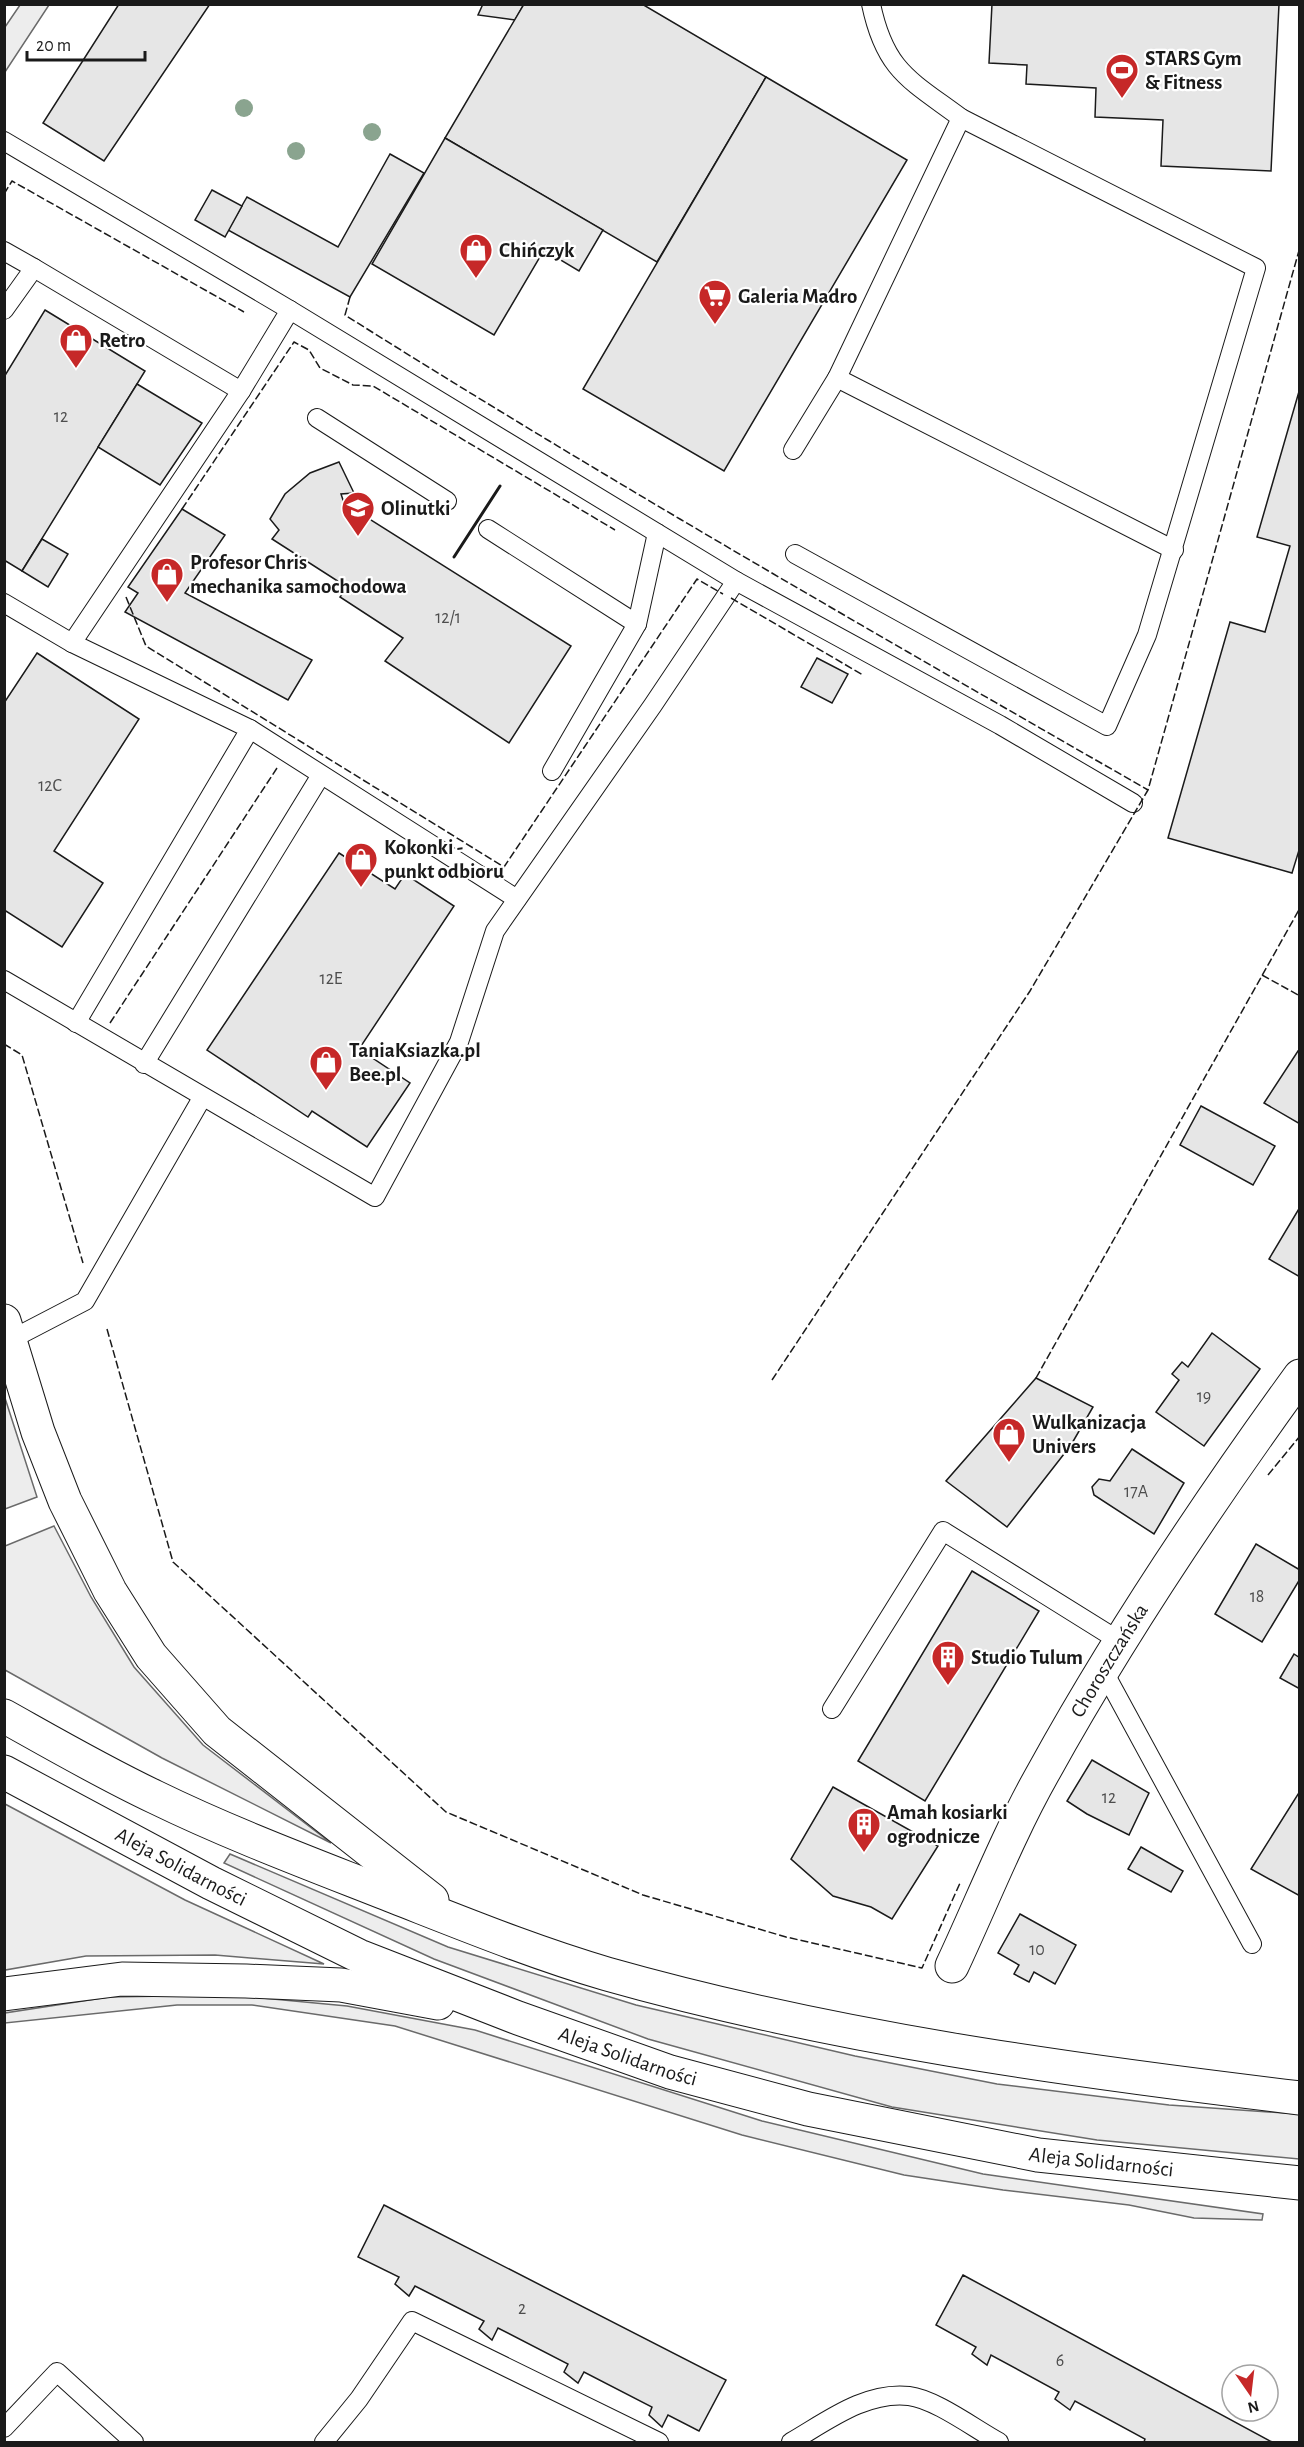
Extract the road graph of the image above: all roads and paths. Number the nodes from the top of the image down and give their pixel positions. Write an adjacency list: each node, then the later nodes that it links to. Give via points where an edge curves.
1 (872, 4): 2 (lane, via 878,35 899,72)
2 (961, 118): 8 (lane); 15 (lane, via 1256,268)
3 (4, 141): 7 (lane)
4 (4, 251): 5 (lane)
5 (34, 268): 6 (lane); 9 (lane)
6 (4, 310)
7 (290, 310): 9 (lane); 14 (lane)
8 (837, 378): 11 (lane); 15 (lane)
9 (242, 391): 20 (lane)
10 (317, 418): 12 (lane)
11 (793, 450)
12 (447, 501)
13 (488, 529): 19 (lane)
14 (657, 533): 17 (lane); 19 (lane)
15 (1174, 550): 16 (lane, via 1147,635 1107,726)
16 (795, 554)
17 (736, 581): 24 (lane, via 1000,725); 25 (lane)
18 (4, 603): 20 (lane)
19 (637, 624): 22 (lane)
20 (72, 643): 21 (lane)
21 (250, 729): 23 (lane); 27 (lane)
22 (552, 771)
23 (321, 775): 25 (lane); 28 (lane)
24 (1133, 803)
25 (517, 899): 29 (lane, via 495,931 459,1042 375,1197)
26 (4, 980): 27 (lane)
27 (76, 1023): 28 (lane)
28 (144, 1064): 29 (lane)
29 (202, 1098): 30 (lane, via 85,1301)
30 (7, 1331): 37 (main road, via 64,1501 110,1591 151,1656 217,1731)
31 (1299, 1376): 32 (main road, Choroszczańska, via 1225,1480)
32 (1121, 1642): 33 (main road, Choroszczańska); 34 (lane, via 942,1531)
33 (1103, 1670): 38 (lane); 39 (main road, Choroszczańska, via 1042,1773)
34 (832, 1709)
35 (4, 1716): 37 (main road, via 154,1797)
36 (4, 1772): 41 (main road, Aleja Solidarności, via 211,1883 358,1956)
37 (464, 1924): 42 (main road, via 605,1973 789,2019 927,2047 1055,2067)
38 (1252, 1944)
39 (952, 1966)
40 (4, 1994): 41 (main road, via 122,1979 329,1984)
41 (518, 2018): 43 (main road, Aleja Solidarności, via 670,2072 808,2109 1038,2155)
42 (1299, 2098)
43 (1299, 2183)
44 (4, 2428): 45 (lane, via 57,2372)
45 (134, 2442)
46 (324, 2442): 47 (lane, via 359,2399 412,2321)
47 (659, 2442)
48 (791, 2442): 49 (lane, via 856,2404 909,2396)
49 (999, 2442)

